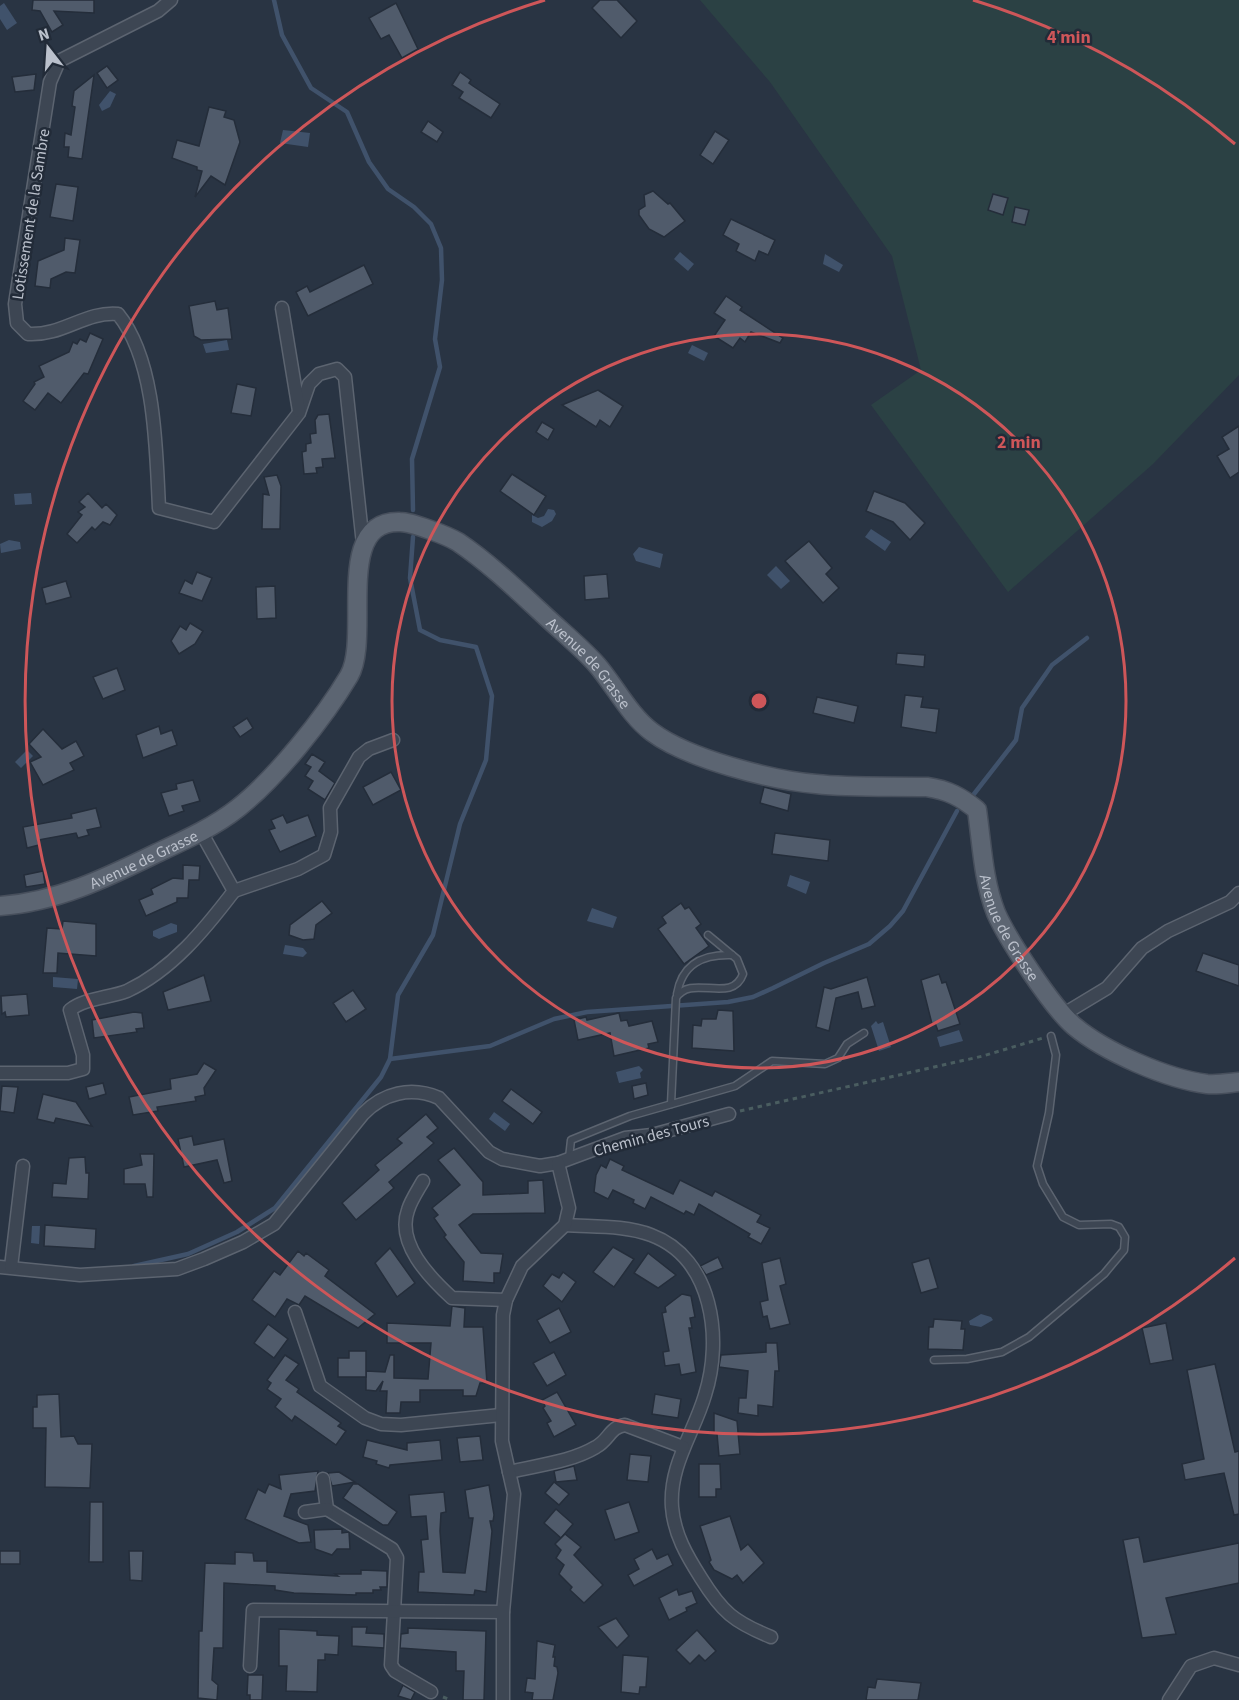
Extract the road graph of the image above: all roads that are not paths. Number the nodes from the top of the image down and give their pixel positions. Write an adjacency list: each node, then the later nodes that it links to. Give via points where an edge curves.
1 (171, 0): 3 (street, Lotissement de la Sambre, via 159,10 59,61 48,93 15,304 16,323 28,334 46,335 102,312 118,314 131,330 153,409 159,508 214,522)
2 (282, 308): 3 (street)
3 (299, 413): 4 (street, Lotissement de la Sambre, via 309,384 320,374 337,369 345,377)
4 (363, 544): 6 (main road, Avenue de Grasse, via 357,564 359,597 352,672 275,772 238,808); 13 (main road, Avenue de Grasse, via 381,525 401,521 455,540 492,567 596,664 649,730 672,745 706,758 815,784 927,787 962,797 977,810 985,879 997,915)
5 (393, 740): 7 (street, via 359,757 330,808 331,832 324,855 298,869)
6 (201, 832): 7 (street); 9 (main road, Avenue de Grasse, via 62,896)
7 (234, 891): 16 (street, via 203,932 162,968 127,991 70,1010 83,1055 82,1069 68,1073)
8 (1239, 893): 13 (street, via 1230,902 1168,931 1142,948 1107,988)
9 (0, 906)
10 (708, 935): 11 (lane)
11 (732, 955): 12 (lane, via 699,959 690,965 681,976); 12 (lane, via 742,974 734,986 684,989)
12 (676, 998): 18 (lane)
13 (1064, 1014): 17 (main road, Avenue de Grasse, via 1094,1041 1174,1076 1208,1084)
14 (864, 1033): 18 (lane, via 847,1044 838,1058 825,1064 772,1061 735,1086)
15 (1051, 1036): 27 (lane, via 1056,1055 1037,1166 1043,1184 1063,1216 1079,1225 1119,1227 1125,1237 1124,1250 1104,1274 1029,1337 1002,1352)
16 (0, 1073)
17 (1239, 1082)
18 (671, 1104): 20 (lane, via 580,1134 571,1140)
19 (729, 1114): 20 (street, Chemin des Tours, via 626,1138)
20 (563, 1161): 23 (street, via 569,1208); 24 (street, Chemin des Tours, via 540,1166 502,1159 476,1141 447,1105 428,1094 384,1096 363,1114 274,1224 243,1242 177,1269 80,1275)
21 (23, 1166): 24 (street)
22 (423, 1181): 25 (street, via 407,1211 405,1234 425,1270 452,1298)
23 (565, 1225): 25 (street, via 522,1266); 29 (street, via 651,1235 694,1268 711,1312 712,1368 705,1396)
24 (5, 1267)
25 (506, 1300): 28 (street)
26 (295, 1312): 28 (street, via 320,1386 365,1418 400,1425)
27 (934, 1360)
28 (501, 1415): 30 (street)
29 (683, 1447): 30 (street, via 625,1425 618,1426 602,1444 584,1454); 36 (street, via 676,1464 672,1507 681,1542 724,1610 740,1625)
30 (509, 1472): 34 (street, via 514,1494)
31 (323, 1479): 32 (street)
32 (327, 1509): 33 (street); 35 (street, via 392,1549 397,1558)
33 (305, 1512)
34 (503, 1611): 35 (street); 40 (street)
35 (394, 1612): 38 (street, via 253,1610); 39 (street, via 392,1665 395,1671)
36 (771, 1637)
37 (1239, 1665): 41 (street, via 1214,1658 1191,1666)
38 (250, 1666)
39 (431, 1692)
40 (503, 1700)
41 (1169, 1700)

